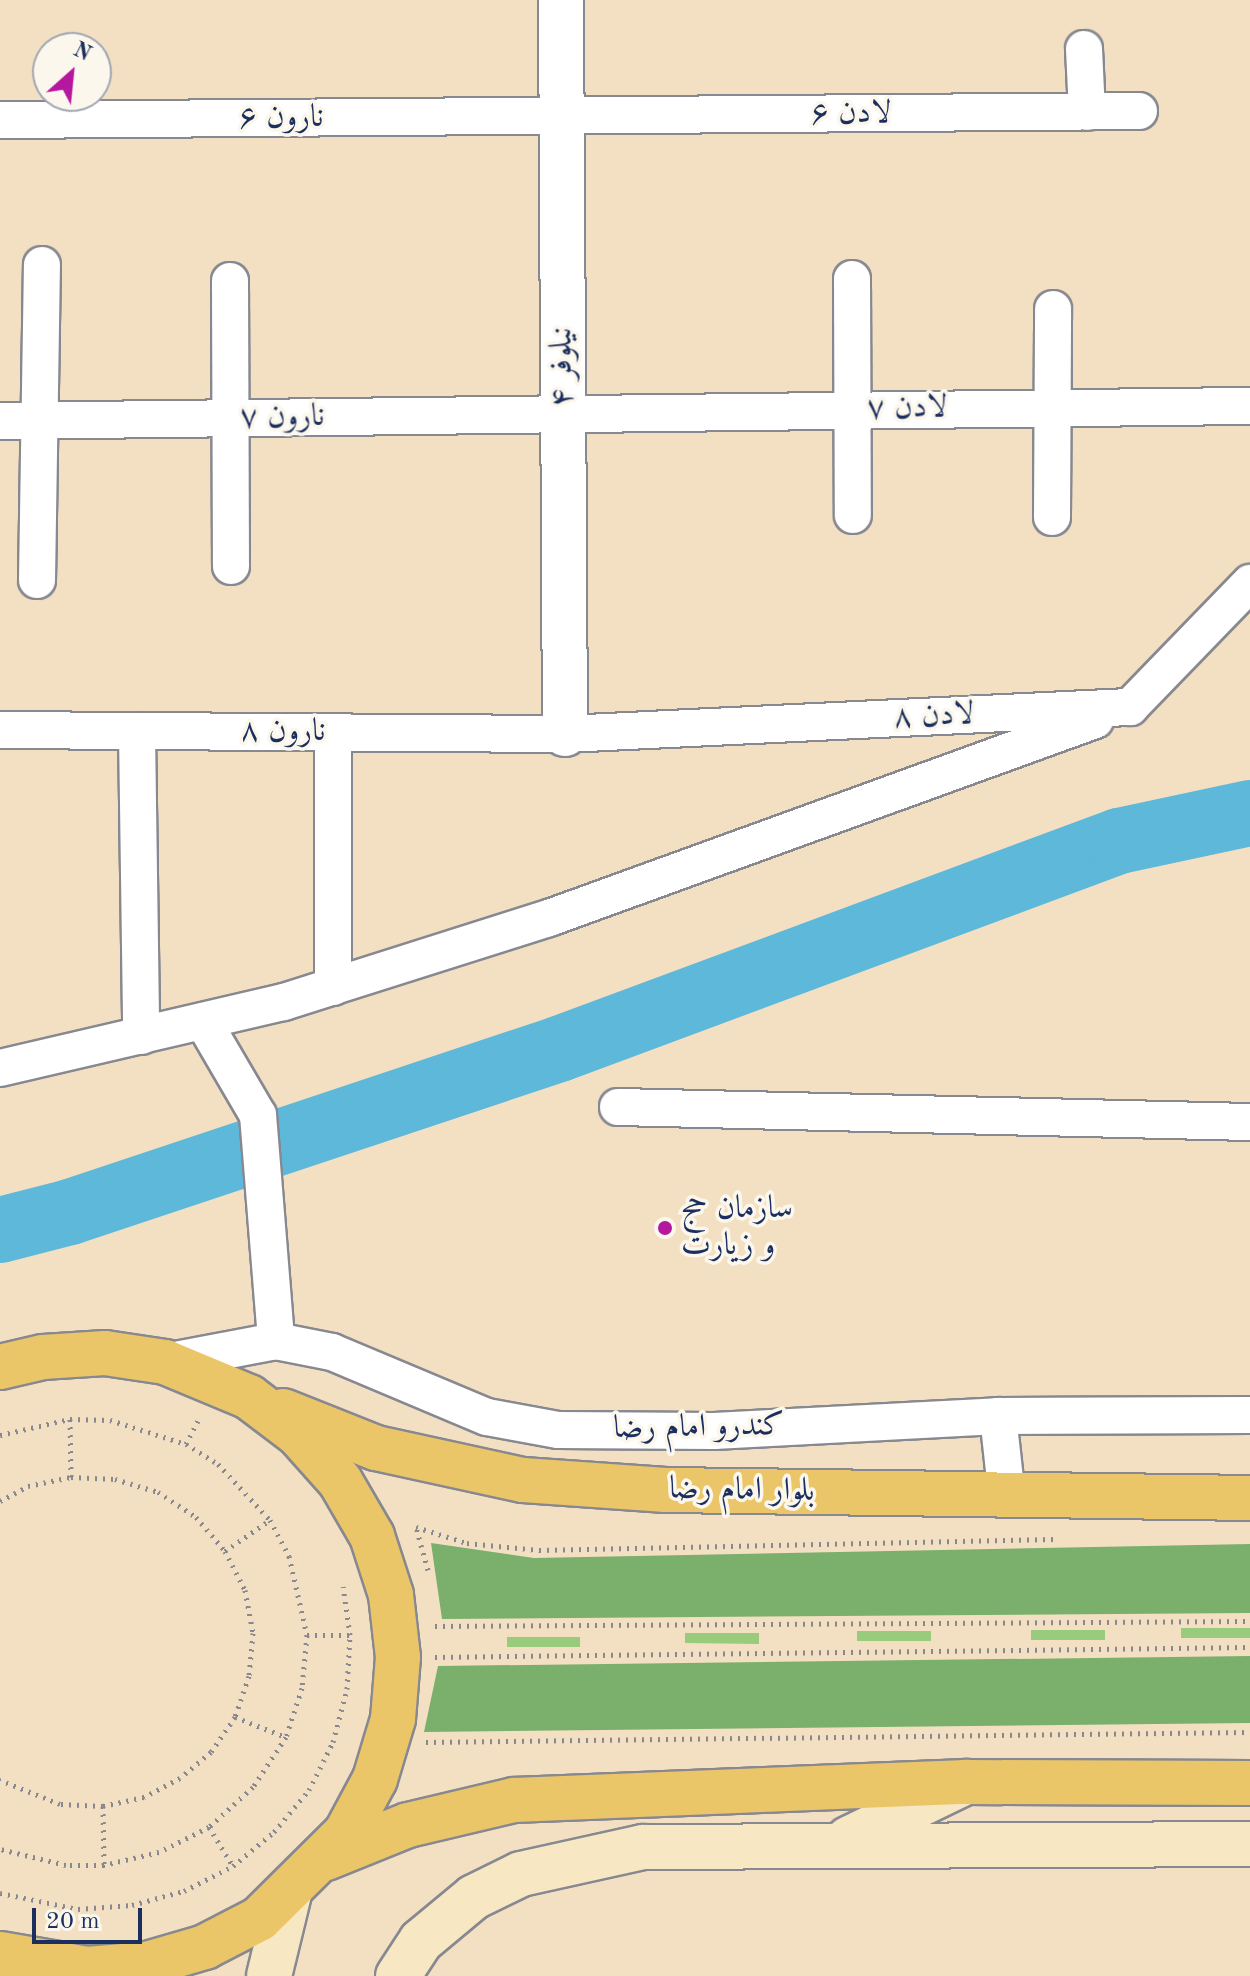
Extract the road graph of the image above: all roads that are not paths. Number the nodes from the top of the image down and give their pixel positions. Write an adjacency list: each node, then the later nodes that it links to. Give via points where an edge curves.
1 (561, 0): 5 (street, نیلوفر ۴)
2 (1084, 49): 4 (street)
3 (1139, 111): 4 (street, لادن ۶)
4 (1087, 112): 5 (street, لادن ۶)
5 (562, 115): 6 (street, نارون ۶); 14 (street, نیلوفر ۴)
6 (0, 120)
7 (42, 265): 17 (street)
8 (852, 279): 13 (street)
9 (230, 281): 15 (street)
10 (1053, 309): 12 (street)
11 (1250, 406): 12 (street, لادن ۷)
12 (1053, 407): 13 (street, لادن ۷); 19 (street)
13 (853, 410): 14 (street, لادن ۷); 18 (street)
14 (564, 413): 15 (street, نارون ۷); 27 (street, نیلوفر ۴)
15 (231, 419): 17 (street, نارون ۷); 20 (street)
16 (0, 421): 17 (street, نارون ۷)
17 (37, 422): 21 (street)
18 (853, 515)
19 (1052, 517)
20 (231, 566)
21 (37, 580)
22 (1250, 583): 23 (street)
23 (1130, 707): 27 (street, لادن ۸); 28 (street, via 549,918)
24 (0, 730): 25 (street, نارون ۸)
25 (137, 731): 26 (street, نارون ۸); 30 (street)
26 (333, 732): 27 (street, نارون ۸); 28 (street)
27 (565, 734)
28 (333, 987): 29 (street)
29 (203, 1021): 30 (street); 34 (street, via 258,1115)
30 (141, 1036): 31 (street)
31 (0, 1068)
32 (618, 1107): 33 (street)
33 (1250, 1122)
34 (276, 1341): 35 (street, کندرو امام رضا); 39 (street, کندرو امام رضا, via 332,1352 487,1417 558,1430 714,1431)
35 (165, 1362): 36 (main road, via 105,1353 43,1357); 37 (main road)
36 (0, 1367)
37 (249, 1397): 40 (main road, بلوار امام رضا, via 376,1448 523,1480 666,1490); 46 (main road, via 299,1435 340,1481 372,1536 391,1595 398,1657 393,1719 375,1779 346,1833)
38 (1250, 1415): 39 (street, کندرو امام رضا)
39 (998, 1416): 40 (street)
40 (1007, 1497): 41 (main road, بلوار امام رضا)
41 (1250, 1498)
42 (966, 1782): 43 (main road); 44 (main road); 46 (main road, via 514,1800 408,1825)
43 (1250, 1783)
44 (839, 1844): 45 (main road); 49 (main road, via 643,1847 521,1874 474,1897 421,1941)
45 (1250, 1844)
46 (305, 1875): 47 (main road, via 259,1919 205,1947 147,1964 87,1969); 48 (main road)
47 (0, 1954)
48 (269, 1976)
49 (398, 1976)

